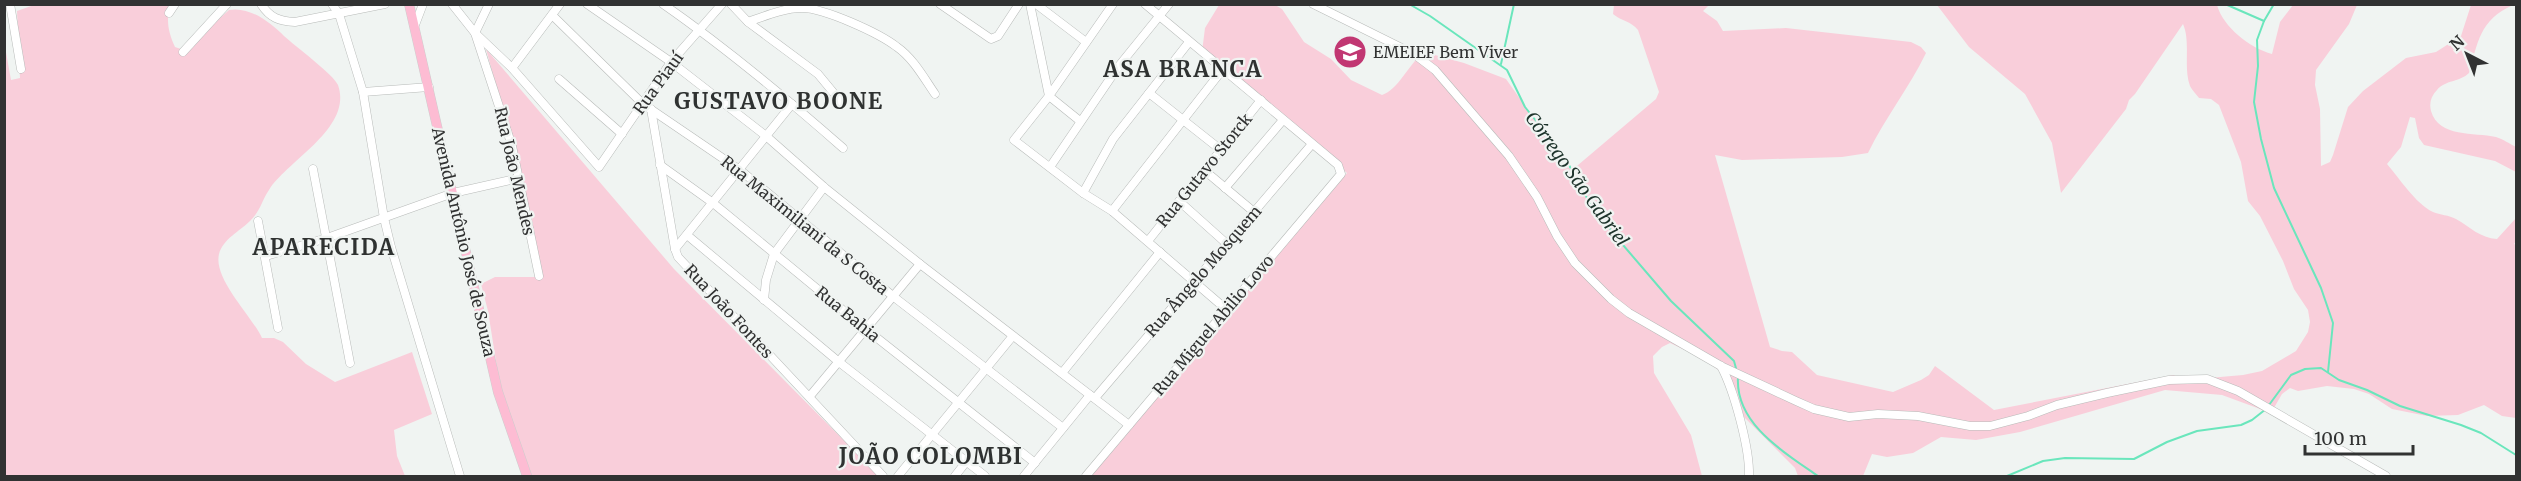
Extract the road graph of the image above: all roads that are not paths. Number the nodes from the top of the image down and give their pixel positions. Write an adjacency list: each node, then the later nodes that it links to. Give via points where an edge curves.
1 (10, 4): 37 (street)
2 (175, 4): 24 (street)
3 (227, 4): 34 (street)
4 (261, 4): 25 (street, via 279,21)
5 (332, 4): 25 (street)
6 (385, 4): 25 (street)
7 (409, 4): 29 (main road, Avenida Antônio José de Souza)
8 (423, 4): 29 (street)
9 (452, 4): 31 (street, Rua João Mendes)
10 (489, 4): 31 (street)
11 (587, 4): 35 (street)
12 (663, 4): 30 (street)
13 (722, 4): 30 (street, Rua Piauí)
14 (731, 4): 28 (street)
15 (940, 4): 16 (street, via 991,39 998,36)
16 (1019, 4)
17 (1030, 4): 44 (street)
18 (1036, 4): 32 (street)
19 (1113, 4): 32 (street)
20 (1144, 4): 27 (street)
21 (1169, 4): 27 (street)
22 (1313, 4): 95 (street, via 1414,54 1436,70 1509,156 1575,263 1594,283 1629,313)
23 (557, 6): 26 (street)
24 (169, 13)
25 (339, 14): 41 (street)
26 (552, 15): 36 (street); 47 (street, Rua Maximiliani da S Costa)
27 (1160, 17): 33 (street); 52 (street)
28 (748, 22): 43 (street, via 793,9 816,9 897,46); 46 (street, via 818,74)
29 (415, 25): 40 (main road, Avenida Antônio José de Souza)
30 (699, 29): 35 (street, Rua Piauí); 48 (street)
31 (475, 33): 36 (street, Rua João Mendes); 64 (street, Rua João Mendes)
32 (1086, 42): 44 (street)
33 (1189, 42): 38 (street); 42 (street)
34 (183, 52)
35 (671, 62): 47 (street, Rua Piauí); 54 (street)
36 (512, 68): 59 (street, Rua João Mendes)
37 (21, 69)
38 (1223, 69): 45 (street); 50 (street)
39 (559, 79): 53 (street)
40 (429, 87): 41 (street); 68 (main road, Avenida Antônio José de Souza)
41 (363, 92): 73 (street)
42 (1149, 93): 50 (street); 67 (street, via 1113,139)
43 (935, 94)
44 (1049, 96): 52 (street); 60 (street, via 1014,140)
45 (1261, 100): 51 (street); 57 (street, Rua Gutavo Storck)
46 (842, 103)
47 (643, 104): 49 (street, Rua Maximiliani da S Costa); 53 (street, Rua Piauí)
48 (792, 104): 54 (street); 56 (street)
49 (651, 109): 58 (street, Rua João Fontes); 62 (street, Rua Maximiliani da S Costa)
50 (1183, 120): 57 (street); 71 (street)
51 (1283, 120): 55 (street); 66 (street)
52 (1080, 121): 60 (street)
53 (622, 134): 59 (street, Rua Piauí)
54 (766, 136): 62 (street); 65 (street)
55 (1312, 144): 72 (street, Rua Ângelo Mosquem); 89 (street, Rua Miguel Abilio Lovo, via 1338,165 1341,174)
56 (843, 148)
57 (1221, 150): 63 (street, Rua Gutavo Storck)
58 (660, 165): 70 (street, Rua Bahia); 80 (street, Rua João Fontes)
59 (599, 167)
60 (1050, 167): 67 (street)
61 (313, 168): 77 (street)
62 (740, 170): 70 (street); 74 (street, Rua Maximiliani da S Costa)
63 (1204, 170): 66 (street); 69 (street, Rua Gutavo Storck)
64 (519, 178): 68 (street); 85 (street, Rua João Mendes)
65 (824, 187): 74 (street); 84 (street)
66 (1225, 188): 72 (street)
67 (1083, 193): 71 (street)
68 (453, 194): 73 (street); 107 (main road, Avenida Antônio José de Souza, via 498,392)
69 (1179, 201): 78 (street, Rua Gutavo Storck); 79 (street)
70 (713, 203): 76 (street); 82 (street, Rua Bahia)
71 (1112, 211): 78 (street)
72 (1254, 212): 79 (street, Rua Ângelo Mosquem)
73 (384, 218): 77 (street); 106 (street)
74 (799, 219): 82 (street); 87 (street, Rua Maximiliani da S Costa)
75 (258, 221): 83 (street)
76 (687, 235): 80 (street); 88 (street)
77 (327, 238): 83 (street); 94 (street)
78 (1148, 241): 81 (street)
79 (1227, 244): 86 (street, Rua Ângelo Mosquem)
80 (675, 249): 98 (street, Rua João Fontes, via 678,257)
81 (1160, 252): 86 (street); 97 (street)
82 (774, 254): 88 (street); 91 (street, Rua Bahia)
83 (266, 256): 90 (street)
84 (920, 264): 87 (street); 92 (street)
85 (539, 276)
86 (1194, 281): 89 (street); 99 (street, Rua Ângelo Mosquem)
87 (894, 297): 91 (street); 96 (street, Rua Maximiliani da S Costa)
88 (764, 300): 93 (street)
89 (1227, 310): 101 (street, Rua Miguel Abilio Lovo)
90 (278, 328)
91 (867, 330): 93 (street); 100 (street, Rua Bahia)
92 (1012, 337): 96 (street); 97 (street)
93 (839, 362): 98 (street); 103 (street)
94 (350, 363)
95 (1721, 366): 114 (street, via 1729,381 1749,462); 115 (street, via 1833,414 1918,416 1970,426 2007,423 2056,405 2169,380 2207,379 2269,407)
96 (986, 369): 100 (street); 102 (street, Rua Maximiliani da S Costa)
97 (1062, 373): 99 (street)
98 (810, 396): 108 (street, Rua João Fontes)
99 (1092, 396): 101 (street); 102 (street, Rua Ângelo Mosquem)
100 (959, 402): 103 (street); 105 (street, Rua Bahia)
101 (1129, 425): 113 (street, Rua Miguel Abilio Lovo)
102 (1063, 428): 105 (street, Rua Ângelo Mosquem)
103 (932, 435): 104 (street); 109 (street)
104 (966, 462): 110 (street); 111 (street)
105 (1035, 463): 112 (street, Rua Ângelo Mosquem)
106 (460, 477)
107 (527, 477)
108 (883, 477)
109 (898, 477)
110 (955, 477)
111 (985, 477)
112 (1024, 477)
113 (1086, 477)
114 (1749, 477)
115 (2386, 477)

